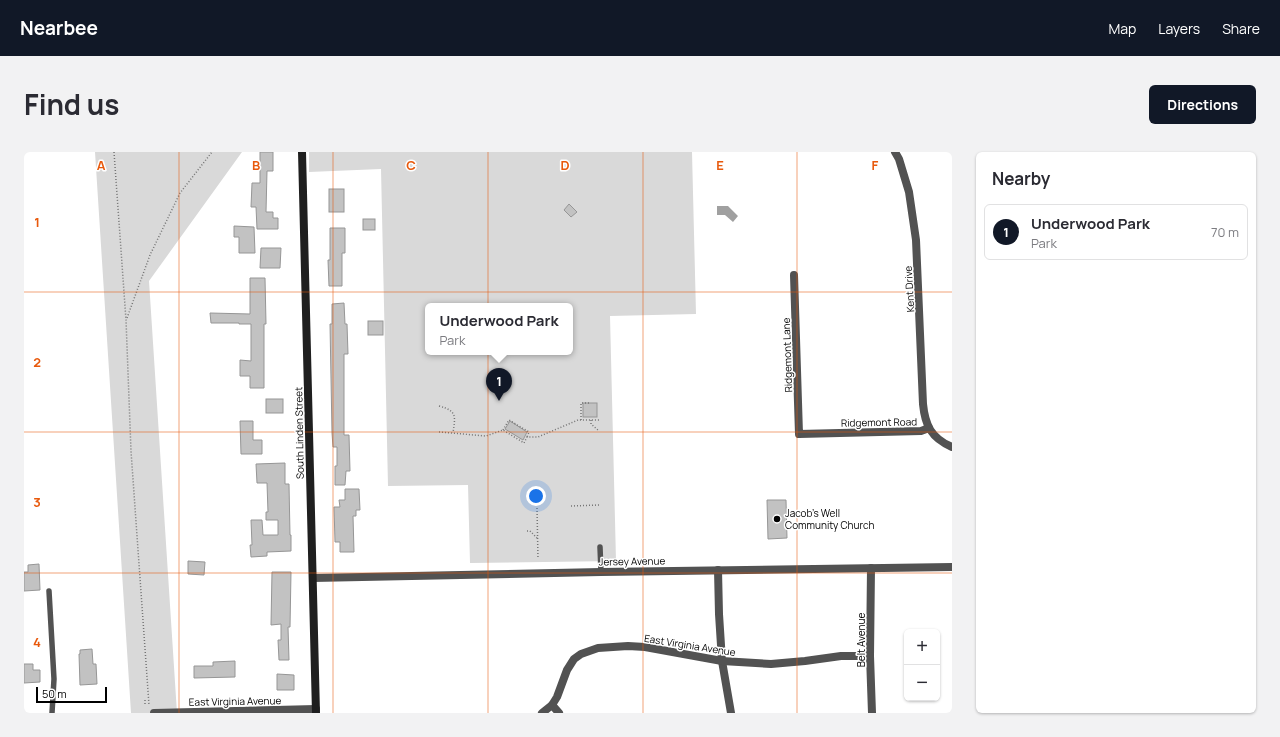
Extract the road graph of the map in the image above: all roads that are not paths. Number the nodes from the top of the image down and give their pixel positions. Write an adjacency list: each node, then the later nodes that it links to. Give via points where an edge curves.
1 (302, 152): 12 (main road, South Linden Street)
2 (895, 152): 4 (street, Kent Drive, via 909,192 916,240 923,404)
3 (794, 275): 5 (street, Ridgemont Lane)
4 (929, 428): 5 (street, Ridgemont Road, via 921,432); 6 (street, Ridgemont Road, via 936,437)
5 (799, 434)
6 (952, 447)
7 (600, 547): 11 (lane)
8 (952, 567): 9 (street, Jersey Avenue)
9 (871, 568): 10 (street, Jersey Avenue); 14 (street, Belt Avenue)
10 (718, 570): 11 (street, Jersey Avenue); 15 (street)
11 (601, 572): 12 (street, Jersey Avenue)
12 (313, 578): 18 (main road, South Linden Street)
13 (49, 591): 19 (lane, via 54,680)
14 (870, 656): 15 (street, East Virginia Avenue, via 842,656 770,664); 24 (street, Belt Avenue)
15 (722, 661): 16 (street, East Virginia Avenue, via 644,647 598,648 574,659); 23 (street)
16 (552, 705): 21 (street, East Virginia Avenue); 22 (street)
17 (152, 710): 20 (street, East Virginia Avenue)
18 (316, 711): 20 (street, East Virginia Avenue)
19 (52, 713)
20 (174, 713)
21 (542, 713)
22 (559, 713)
23 (732, 713)
24 (872, 713)

